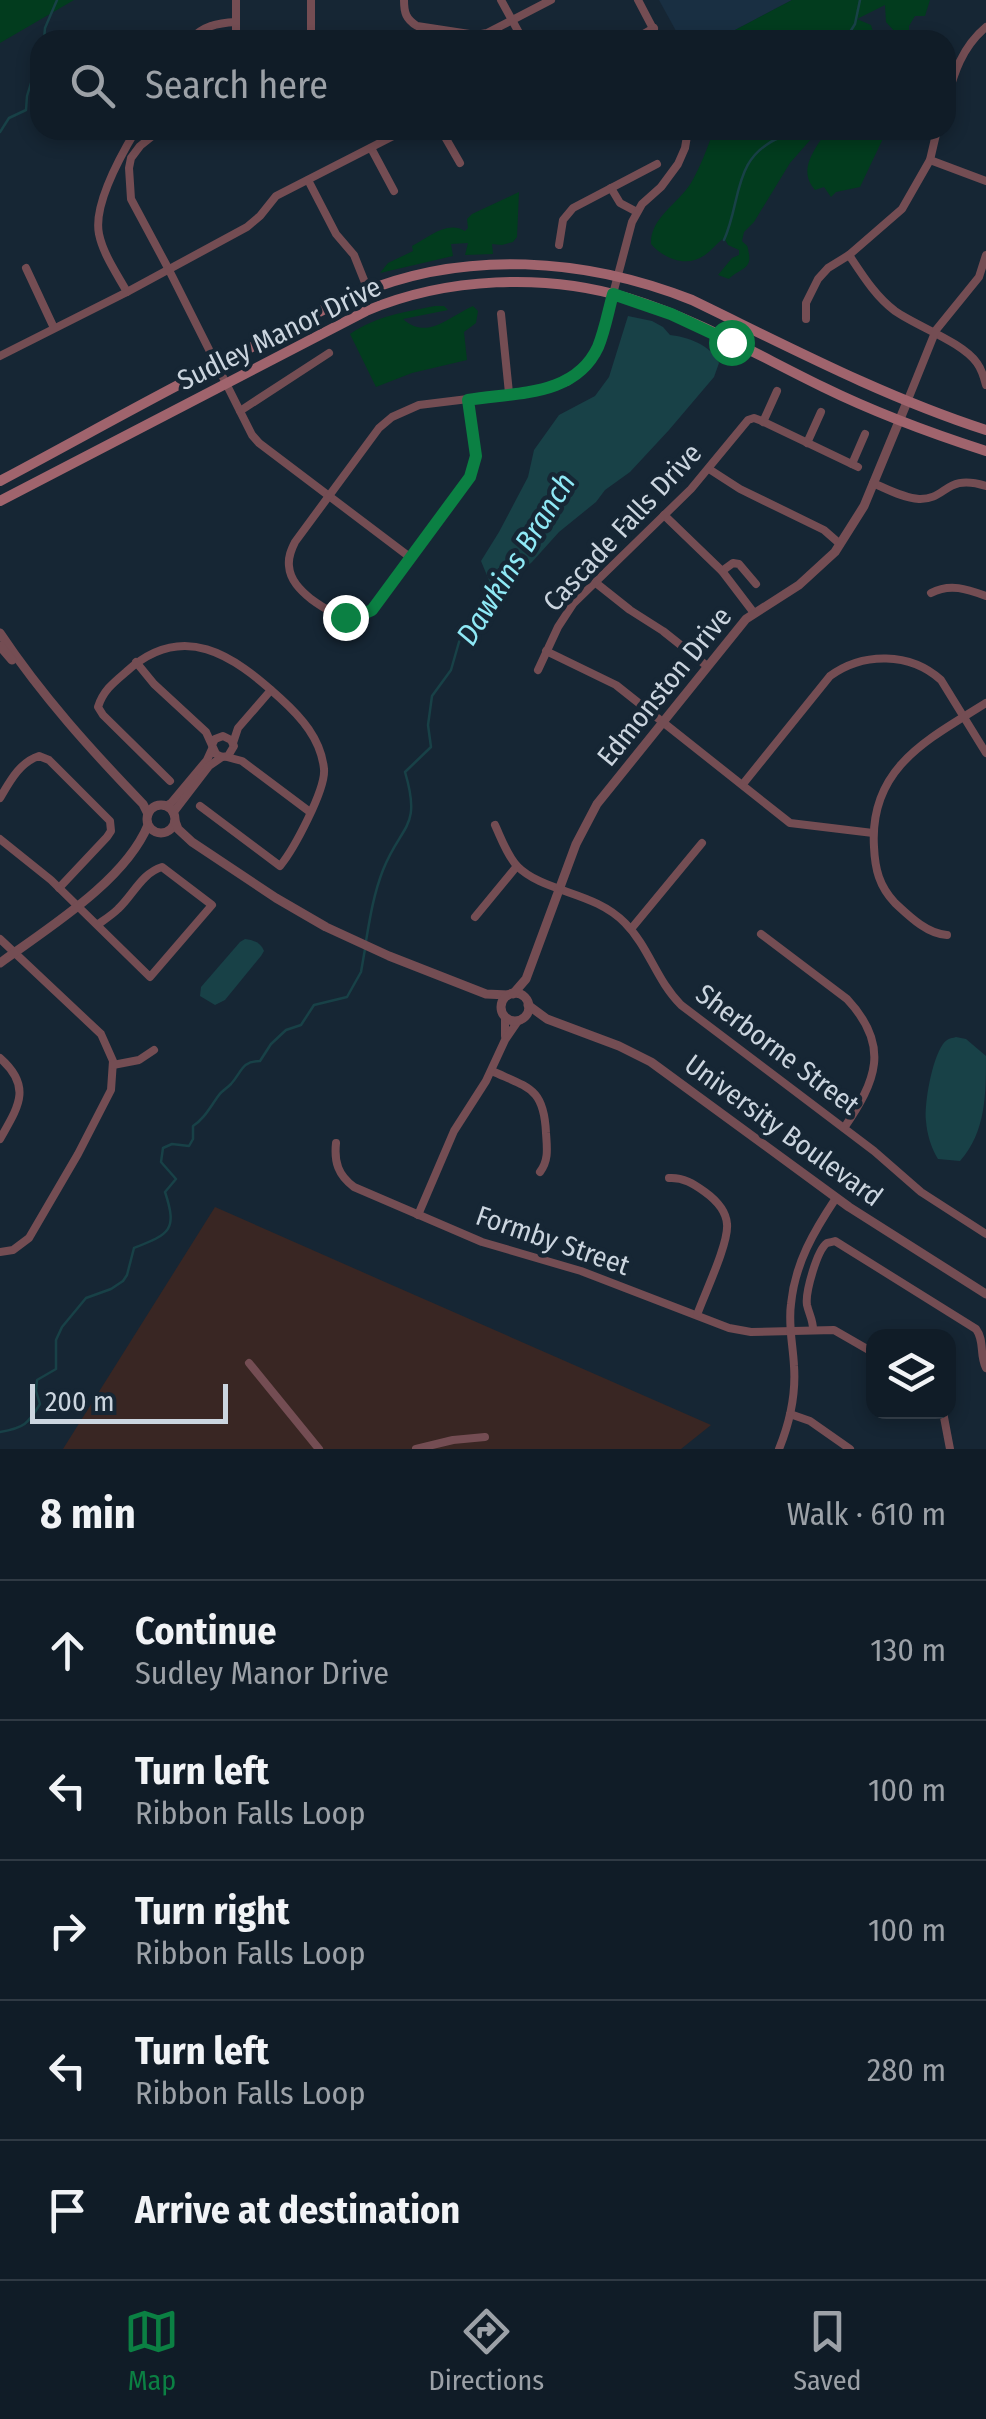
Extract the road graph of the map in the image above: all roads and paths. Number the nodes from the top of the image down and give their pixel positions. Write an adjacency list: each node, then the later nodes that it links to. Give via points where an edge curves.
1 (236, 0): 8 (street)
2 (311, 0): 13 (street)
3 (404, 0): 14 (street, via 410,21)
4 (501, 0): 7 (street)
5 (550, 0): 7 (street)
6 (638, 0): 10 (street)
7 (512, 20): 15 (street); 16 (street)
8 (236, 22): 11 (street); 12 (street)
9 (986, 27): 18 (street)
10 (654, 28): 17 (street)
11 (201, 30)
12 (236, 30)
13 (311, 30)
14 (444, 30)
15 (491, 30)
16 (517, 30)
17 (650, 30)
18 (956, 74)
19 (131, 140): 42 (street, via 98,219 102,246)
20 (148, 140): 38 (street, via 131,158 131,199)
21 (386, 140): 25 (street)
22 (447, 140): 27 (street)
23 (686, 140): 33 (street, via 673,172)
24 (935, 140): 26 (street)
25 (371, 148): 29 (street); 32 (street)
26 (930, 160): 30 (street); 35 (street, via 902,209)
27 (460, 164)
28 (658, 164): 31 (street)
29 (308, 180): 38 (street, via 276,196 247,226); 41 (street)
30 (986, 181)
31 (612, 188): 33 (street, via 620,203); 34 (street, via 567,214)
32 (394, 191)
33 (637, 212): 39 (street)
34 (560, 245)
35 (849, 255): 45 (street, via 818,279); 47 (street, via 882,300)
36 (986, 255): 40 (street)
37 (26, 268): 46 (street)
38 (168, 268): 42 (street); 50 (street)
39 (618, 275): 41 (main road, Sudley Manor Drive, via 501,264 403,278); 43 (street); 56 (main road, Sudley Manor Drive, via 692,300)
40 (982, 278): 47 (street)
41 (368, 290): 50 (main road, Sudley Manor Drive)
42 (127, 292): 46 (street)
43 (613, 294): 51 (main road, Sudley Manor Drive, via 519,284 425,292 366,311); 54 (street, via 600,343 582,371 542,390); 59 (main road, Sudley Manor Drive, via 702,327)
44 (501, 314): 54 (street)
45 (806, 319)
46 (54, 328): 49 (street)
47 (934, 334): 52 (street, via 975,360); 56 (street)
48 (330, 353): 57 (street)
49 (0, 356)
50 (216, 365): 51 (street); 66 (main road, Sudley Manor Drive)
51 (225, 383): 57 (street); 70 (main road, Sudley Manor Drive)
52 (986, 385)
53 (777, 390): 60 (street)
54 (509, 393): 55 (street)
55 (468, 400): 69 (street, via 419,405 392,417); 73 (street, via 475,466)
56 (906, 402): 59 (street, Edmonston Drive); 61 (main road, Sudley Manor Drive)
57 (240, 411): 69 (street, via 259,443)
58 (821, 412): 63 (street)
59 (898, 421): 64 (main road, Sudley Manor Drive); 67 (street, Edmonston Drive)
60 (763, 422): 63 (street); 65 (street, Cascade Falls Drive, via 748,420)
61 (986, 430)
62 (865, 434): 63 (street, via 855,466)
63 (807, 443)
64 (986, 451)
65 (710, 468): 71 (street, Cascade Falls Drive); 72 (street)
66 (0, 481)
67 (874, 483): 68 (street, via 920,499 959,482); 72 (street, Edmonston Drive)
68 (986, 486)
69 (329, 496): 73 (street); 73 (street, via 289,555 293,579 314,601 338,616 363,614)
70 (0, 501)
71 (664, 516): 74 (street); 75 (street, Cascade Falls Drive)
72 (840, 544): 79 (street, Edmonston Drive, via 799,585)
73 (411, 558)
74 (722, 572): 76 (street, via 739,564); 79 (street)
75 (596, 583): 82 (street, Cascade Falls Drive, via 573,604); 84 (street)
76 (756, 584)
77 (931, 593): 78 (street, via 948,586)
78 (986, 596)
79 (754, 613): 84 (street, Edmonston Drive)
80 (0, 633): 86 (street)
81 (0, 646): 86 (street)
82 (546, 652): 85 (street, Cascade Falls Drive); 90 (street, via 616,685)
83 (136, 662): 87 (street, via 174,647 201,647 234,660); 92 (street); 99 (street, via 104,692 98,707)
84 (706, 666): 90 (street, Edmonston Drive)
85 (538, 670)
86 (26, 672): 100 (street)
87 (271, 690): 91 (street); 105 (street, via 319,748 324,772)
88 (986, 703): 89 (street)
89 (964, 717): 96 (street); 101 (street, via 932,671 898,660 860,660 817,690); 109 (street, via 923,742 895,770)
90 (662, 722): 101 (street); 116 (street, Edmonston Drive, via 596,804)
91 (238, 728): 93 (street); 94 (street)
92 (206, 732): 93 (street); 95 (street)
93 (221, 736): 94 (street); 95 (street)
94 (233, 744): 97 (street); 98 (street)
95 (212, 747): 97 (street); 104 (street)
96 (986, 753)
97 (224, 757): 98 (street); 104 (street)
98 (242, 761): 105 (street)
99 (170, 782)
100 (124, 783): 104 (street); 106 (street, via 146,807)
101 (743, 784): 109 (street, via 790,823)
102 (0, 798): 115 (street, via 26,762 39,756 110,821 107,837)
103 (200, 806): 105 (street, via 280,866)
104 (168, 812): 106 (street, via 152,809); 108 (street, via 171,829); 111 (street)
105 (310, 812)
106 (148, 820): 108 (street); 113 (street)
107 (495, 825): 114 (street)
108 (162, 832): 111 (street); 113 (street)
109 (873, 833): 122 (street, via 875,869 886,893 912,919)
110 (0, 839): 115 (street)
111 (192, 842): 127 (street, via 340,934)
112 (702, 843): 120 (street)
113 (138, 845): 117 (street)
114 (517, 866): 116 (street, Sherborne Street); 118 (street)
115 (59, 888): 117 (street)
116 (560, 888): 120 (street, Sherborne Street, via 605,906); 126 (street, Edmonston Drive)
117 (77, 906): 119 (street); 124 (street)
118 (475, 916)
119 (97, 926): 119 (street, via 162,867 212,905 150,977)
120 (632, 929): 138 (street, Sherborne Street, via 681,1006)
121 (761, 934): 138 (street, via 847,999 868,1029 871,1081)
122 (947, 935)
123 (0, 939): 124 (street)
124 (13, 953): 125 (street); 136 (street, via 101,1034)
125 (0, 962)
126 (526, 979): 128 (street, Edmonston Drive); 129 (street, Edmonston Drive)
127 (486, 994): 128 (street); 130 (street)
128 (511, 994): 129 (street); 130 (street, via 503,999)
129 (527, 1002): 131 (street, University Boulevard); 132 (street)
130 (503, 1012): 132 (street); 133 (street)
131 (547, 1019): 132 (street, University Boulevard); 143 (street, University Boulevard, via 642,1057)
132 (520, 1020): 133 (street)
133 (504, 1040): 137 (street)
134 (154, 1050): 136 (street)
135 (0, 1058): 139 (street, via 14,1072 20,1094)
136 (113, 1065): 146 (street, via 107,1100 29,1238)
137 (492, 1071): 141 (street, via 540,1100 548,1156); 144 (street, via 454,1131)
138 (844, 1128): 145 (street, Sherborne Street, via 921,1192)
139 (0, 1139)
140 (336, 1143): 144 (street, Formby Street, via 336,1166 348,1183)
141 (540, 1172)
142 (669, 1178): 148 (street, via 701,1189 727,1223)
143 (836, 1198): 147 (street, University Boulevard); 150 (street, via 799,1266)
144 (418, 1215): 148 (street, Formby Street)
145 (986, 1234)
146 (0, 1252)
147 (986, 1294)
148 (696, 1315): 150 (street, Formby Street, via 740,1331)
149 (814, 1329): 150 (street, Formby Street); 151 (street, via 843,1333); 153 (street, via 807,1303 812,1276 824,1246 840,1242 972,1326 982,1338)
150 (790, 1331): 154 (street)
151 (866, 1348)
152 (249, 1363): 157 (street)
153 (986, 1368)
154 (790, 1414): 159 (street); 160 (street)
155 (944, 1419): 161 (street)
156 (484, 1437): 158 (street)
157 (318, 1449)
158 (416, 1449)
159 (779, 1449)
160 (850, 1449)
161 (950, 1449)

